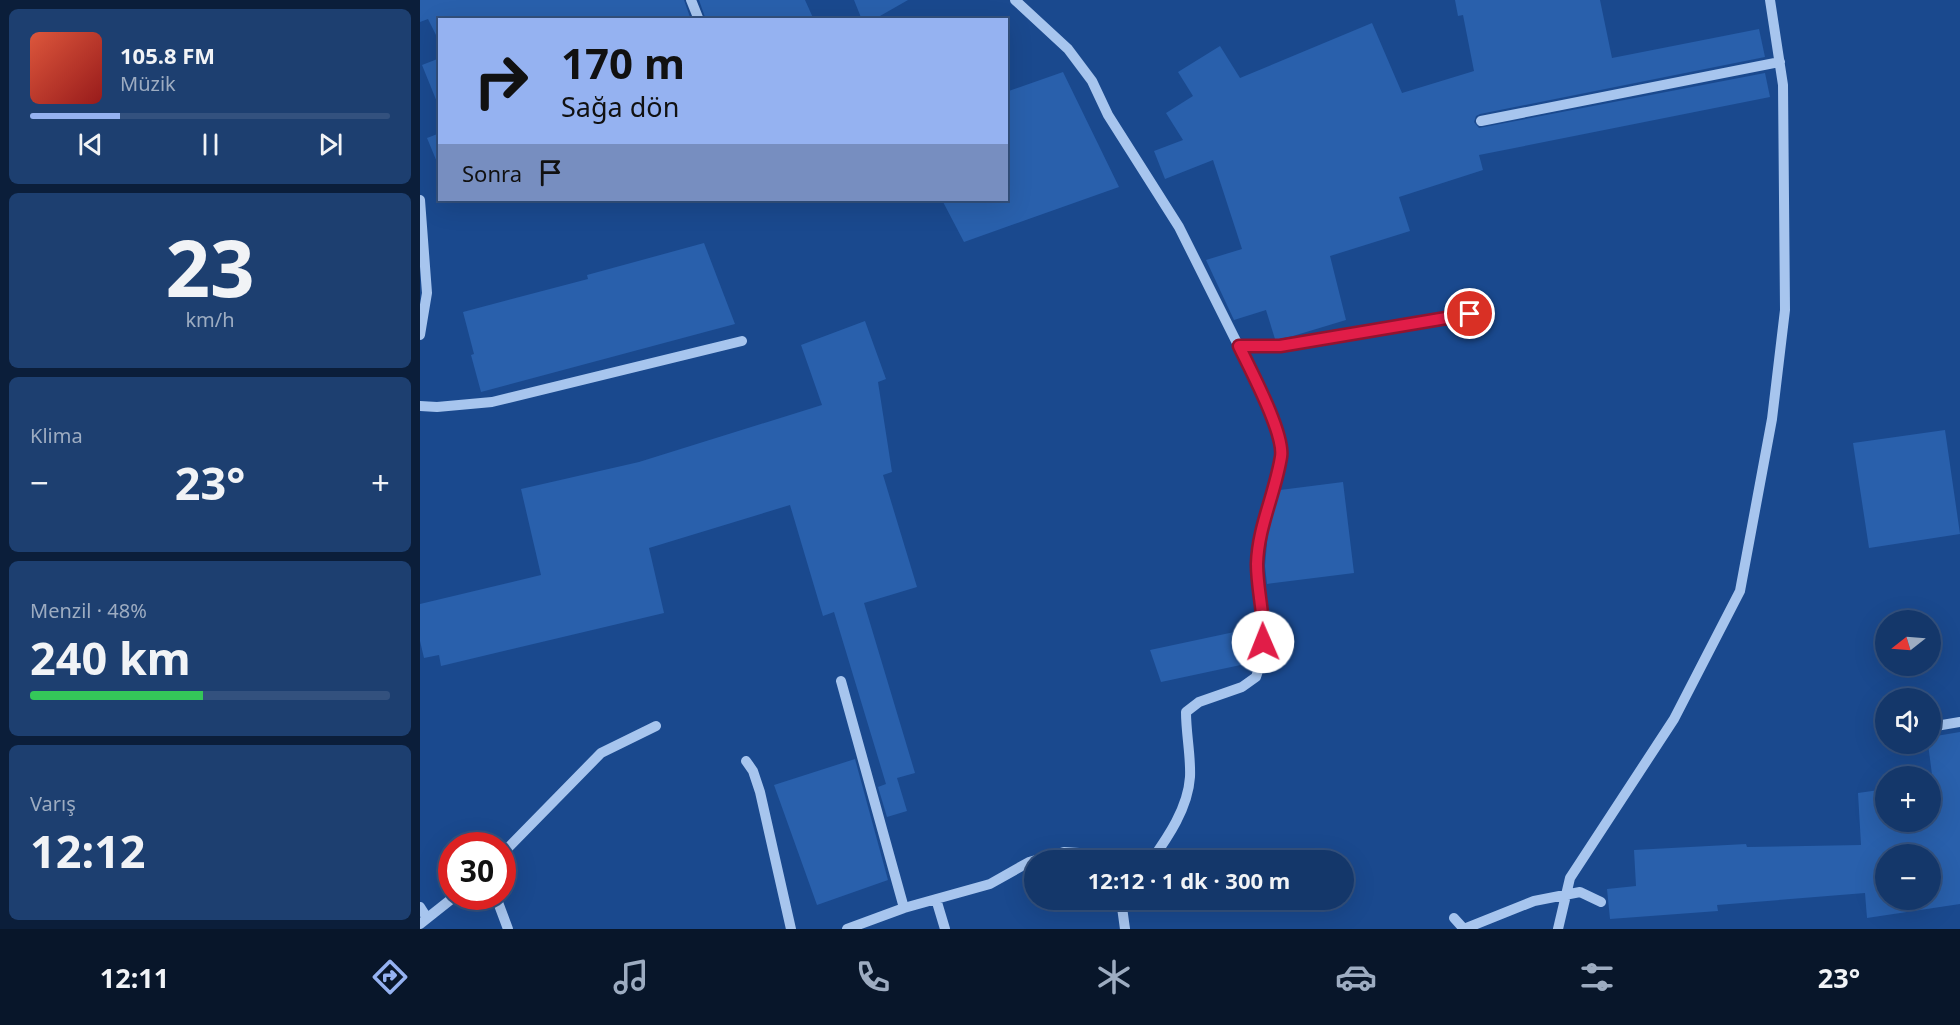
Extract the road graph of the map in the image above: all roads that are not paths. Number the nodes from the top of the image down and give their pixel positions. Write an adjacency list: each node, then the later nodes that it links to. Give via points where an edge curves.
1 (691, 0): 4 (street)
2 (1015, 0): 11 (street, via 1068,49 1092,81 1108,115 1179,227)
3 (1770, 0): 5 (street)
4 (698, 18)
5 (1779, 62): 6 (street); 21 (street, via 1783,85 1785,310 1772,419 1740,591 1674,719 1570,878)
6 (1481, 121)
7 (420, 200): 9 (street, via 427,292)
8 (1470, 314): 11 (street, via 1280,346)
9 (420, 334)
10 (741, 341): 12 (street, via 492,402)
11 (1239, 346): 19 (street, via 1279,437 1282,455 1261,530 1257,566 1264,626 1262,659 1256,677 1242,687 1199,702 1186,712 1190,778 1183,805)
12 (420, 405)
13 (841, 681): 25 (street)
14 (1960, 722): 15 (street)
15 (1941, 725)
16 (656, 726): 18 (street, via 601,753)
17 (746, 760): 32 (street, via 760,792)
18 (516, 840)
19 (1159, 850)
20 (1024, 865): 22 (street, via 990,884)
21 (1566, 896): 23 (street, via 1580,892); 29 (street, via 1534,901 1464,929); 36 (street)
22 (936, 899): 25 (street); 34 (street)
23 (1601, 902)
24 (420, 908): 30 (street)
25 (904, 908): 33 (street)
26 (438, 910): 30 (street)
27 (501, 910): 31 (street)
28 (1121, 910): 35 (street)
29 (1454, 918)
30 (424, 921)
31 (508, 929)
32 (791, 929)
33 (847, 929)
34 (945, 929)
35 (1125, 929)
36 (1558, 929)

